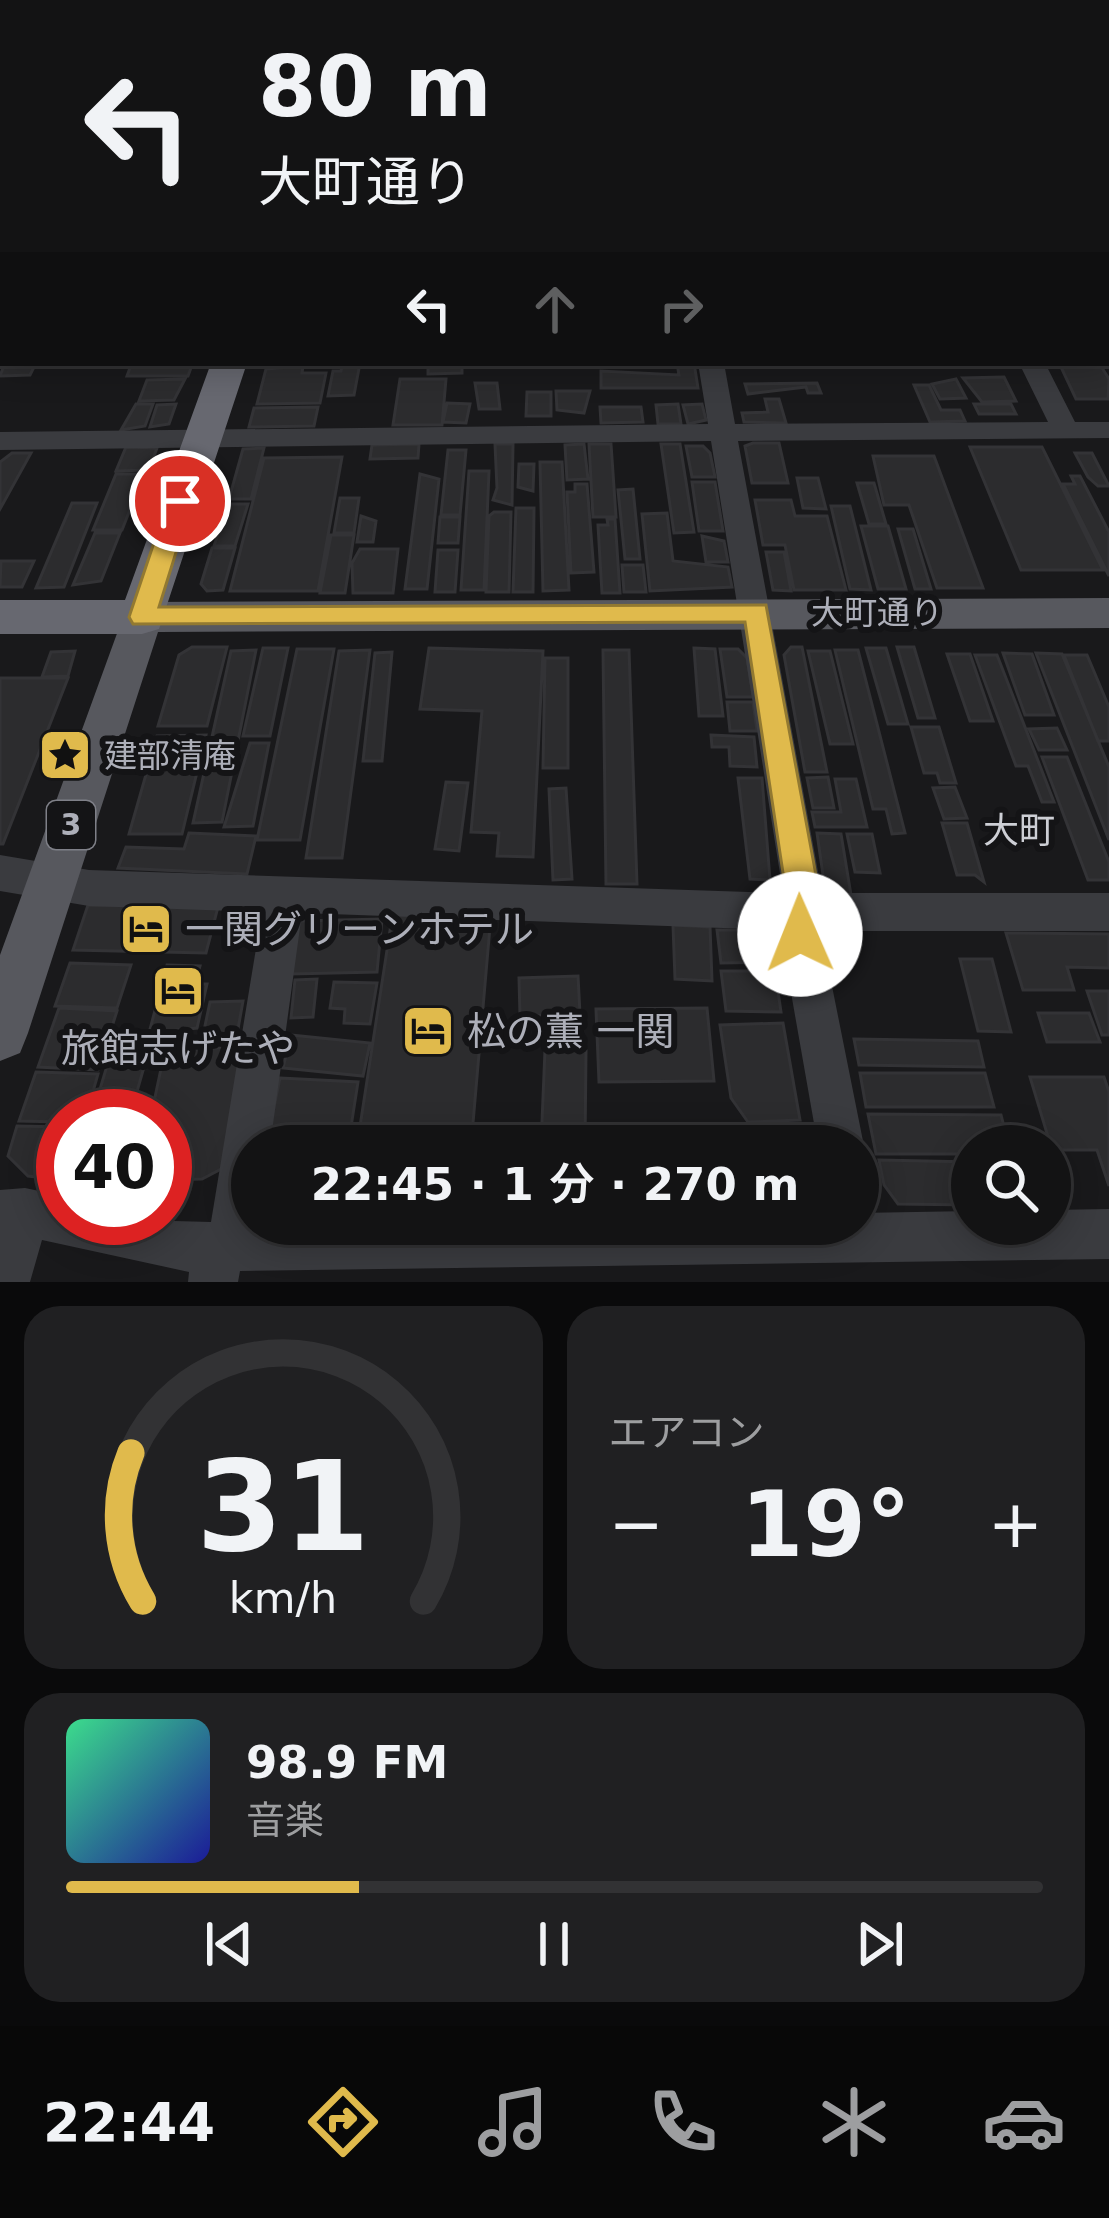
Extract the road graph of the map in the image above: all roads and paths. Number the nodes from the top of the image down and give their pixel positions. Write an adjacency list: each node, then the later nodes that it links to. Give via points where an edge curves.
1 (228, 366): 7 (highway)
2 (712, 366): 6 (street)
3 (1034, 366): 4 (street)
4 (1066, 430): 5 (street); 6 (street)
5 (1109, 430)
6 (724, 434): 7 (street); 9 (street)
7 (202, 436): 8 (street); 12 (highway)
8 (0, 442)
9 (757, 612): 10 (main road, 大町通り); 12 (main road, 大町通り); 16 (street)
10 (1109, 613)
11 (0, 617): 12 (highway)
12 (142, 617): 14 (main road, 3)
13 (0, 873): 14 (street)
14 (53, 880): 15 (street, via 89,888); 18 (main road, 3)
15 (285, 891): 16 (street); 24 (street)
16 (800, 912): 17 (street); 19 (street)
17 (1109, 912)
18 (0, 1033)
19 (838, 1125)
20 (12, 1213): 24 (street); 25 (street)
21 (879, 1230): 22 (street)
22 (1109, 1234)
23 (517, 1245): 24 (street)
24 (221, 1258)
25 (5, 1282)

